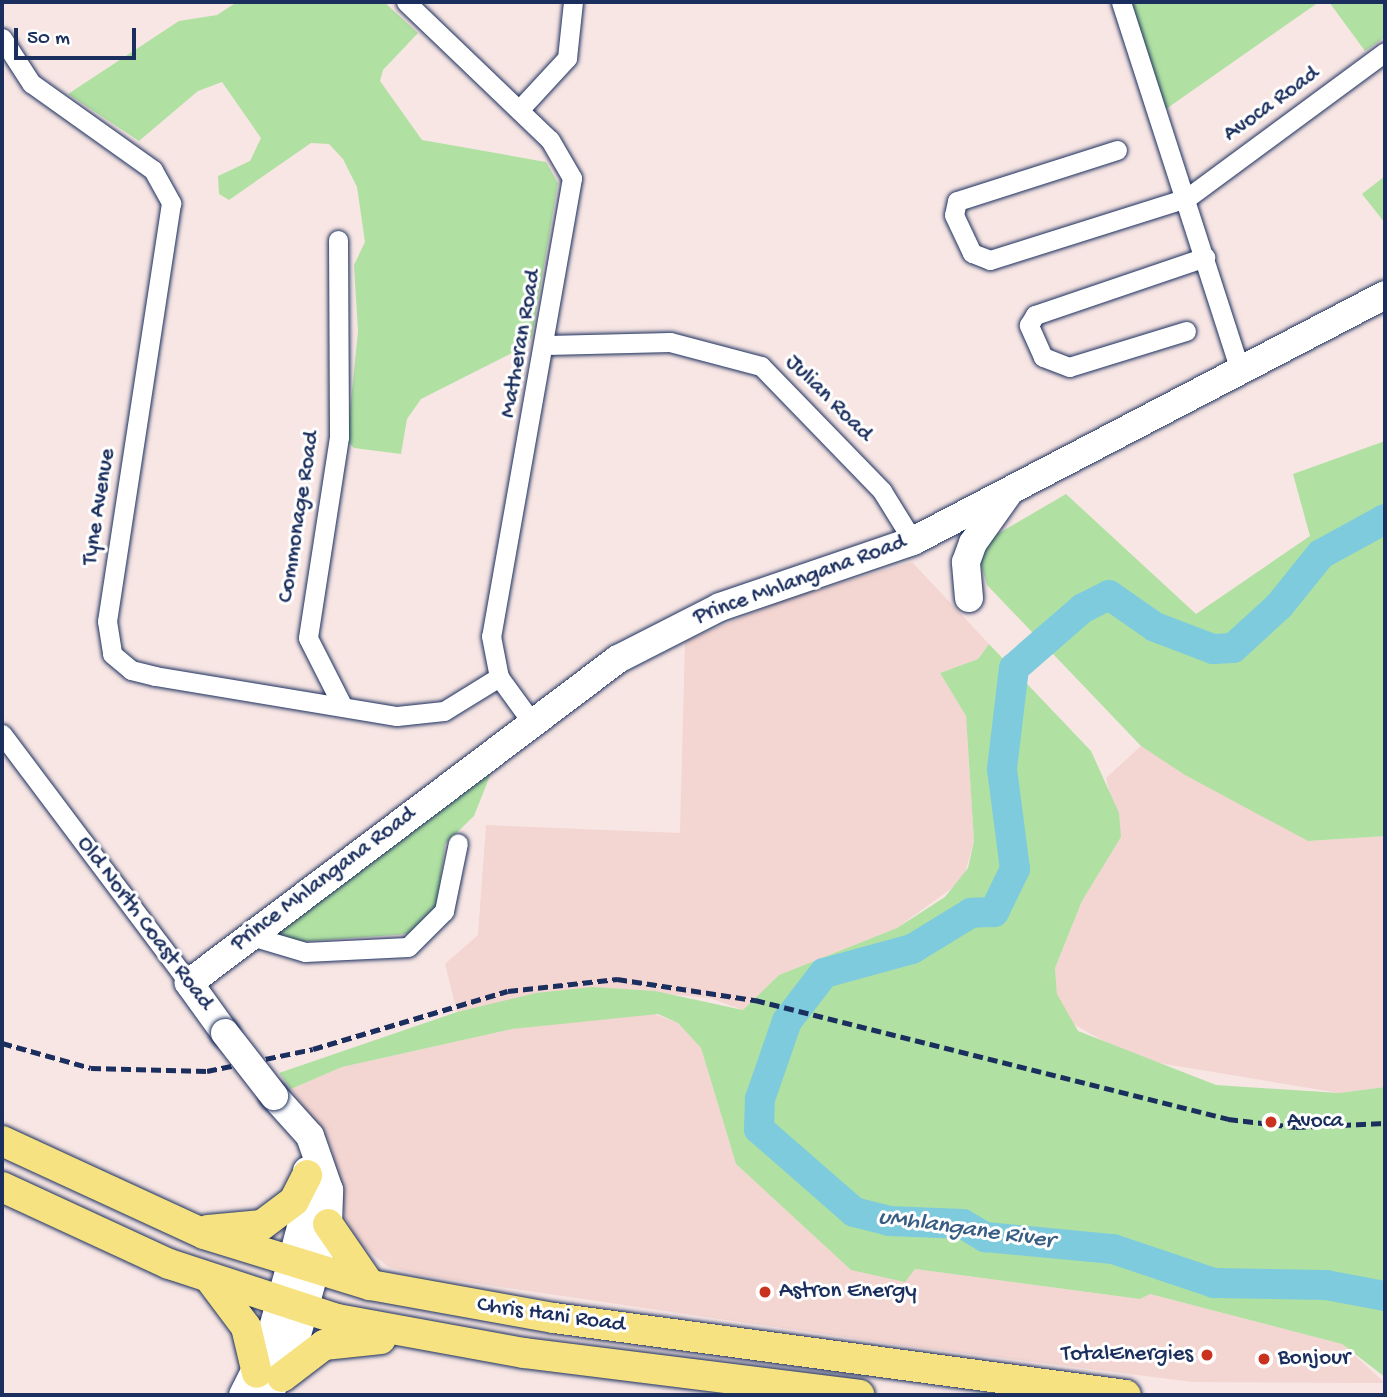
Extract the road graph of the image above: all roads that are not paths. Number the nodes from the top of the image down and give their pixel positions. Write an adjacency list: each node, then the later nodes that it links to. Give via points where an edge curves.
1 (406, 2): 6 (street, Matheran Road)
2 (573, 2): 6 (street, via 567,58)
3 (1121, 2): 8 (street)
4 (2, 38): 19 (street, Tyne Avenue, via 31,83 153,170 171,203 107,621 112,654 131,670 155,676)
5 (1385, 52): 8 (street, Avoca Road)
6 (519, 110): 13 (street, Matheran Road, via 560,152 574,191)
7 (1117, 150): 8 (street, Avoca Road, via 957,201 954,215 972,253 990,260)
8 (1187, 198): 10 (street)
9 (338, 240): 19 (street, Commonage Road, via 339,437 308,638)
10 (1205, 257): 12 (street, via 1035,315 1029,325 1042,357 1069,367); 14 (street)
11 (1385, 295): 14 (street, Prince Mhlangana Road)
12 (1186, 331)
13 (547, 345): 16 (street, Julian Road, via 670,342 761,366 882,491); 18 (street, Matheran Road, via 491,636)
14 (1240, 371): 15 (street, Prince Mhlangana Road)
15 (1008, 493): 16 (street, Prince Mhlangana Road); 17 (street, via 973,543 966,562)
16 (913, 541): 20 (street, Prince Mhlangana Road, via 720,607 618,659)
17 (969, 598)
18 (499, 677): 19 (street, Tyne Avenue, via 465,701 425,716); 20 (street, Matheran Road)
19 (343, 707)
20 (531, 721): 23 (street, Prince Mhlangana Road)
21 (2, 734): 24 (street, Old North Coast Road)
22 (458, 843): 23 (street, via 444,911 408,947 305,952)
23 (251, 936): 24 (street, Prince Mhlangana Road)
24 (189, 983): 25 (street, Old North Coast Road, bridge)
25 (281, 1105): 27 (street, Old North Coast Road); 29 (street, Old North Coast Road, via 323,1162)
26 (2, 1141): 30 (main road, Chris Hani Road)
27 (307, 1175): 30 (main road, via 294,1201 262,1225); 31 (street, Old North Coast Road)
28 (2, 1187): 32 (main road, Chris Hani Road, via 97,1235)
29 (328, 1224): 31 (street, Old North Coast Road); 33 (main road)
30 (191, 1229): 31 (main road, Chris Hani Road)
31 (302, 1267): 33 (main road, Chris Hani Road); 34 (street)
32 (210, 1278): 34 (main road, Chris Hani Road); 36 (main road, via 246,1327)
33 (370, 1285): 38 (main road, Chris Hani Road, via 554,1318)
34 (291, 1306): 35 (main road, Chris Hani Road); 36 (street)
35 (433, 1337): 36 (main road, via 343,1340 309,1353); 37 (main road, Chris Hani Road)
36 (262, 1385)
37 (859, 1395)
38 (1126, 1395)

